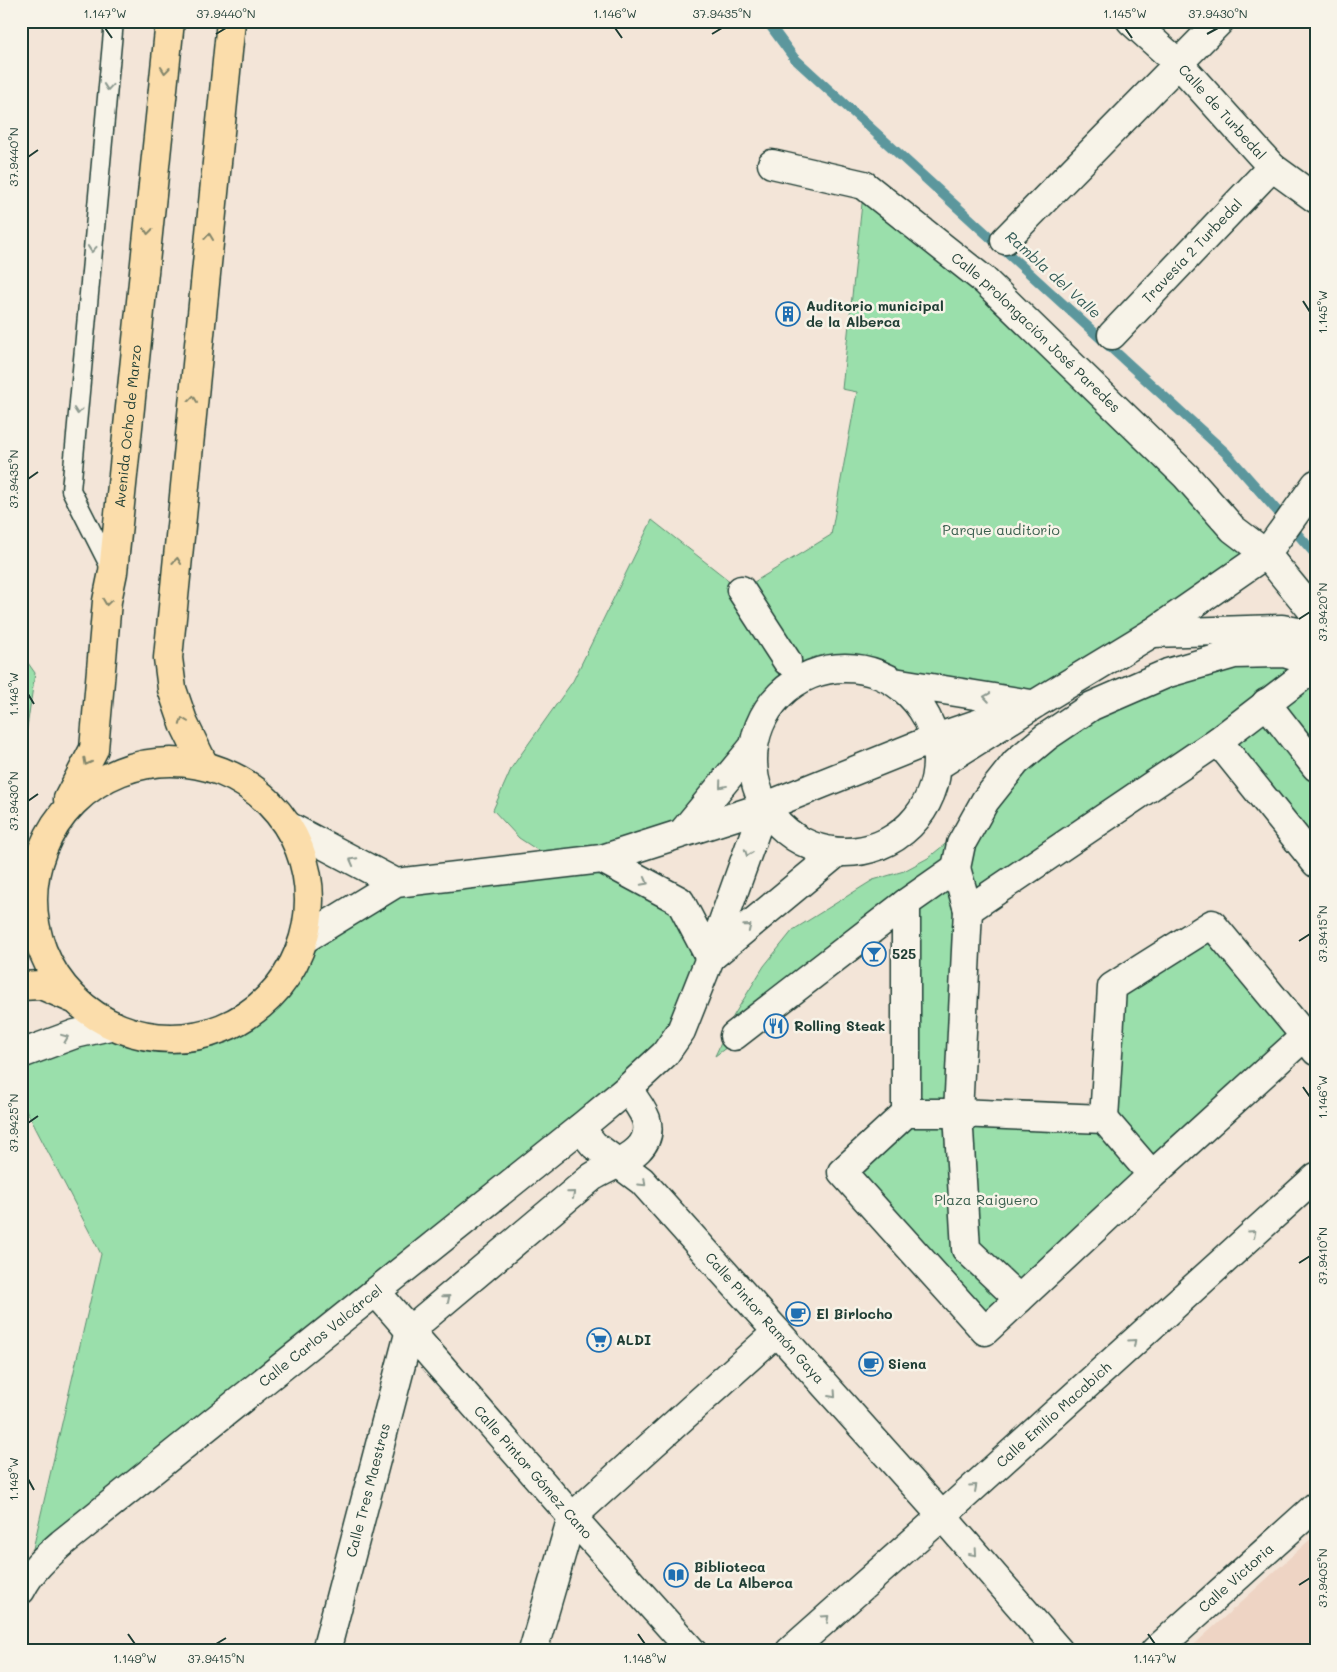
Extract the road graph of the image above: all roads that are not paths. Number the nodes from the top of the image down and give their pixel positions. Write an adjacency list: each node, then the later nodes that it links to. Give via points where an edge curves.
1 (114, 21): 14 (lane, one-way to 14, via 71,490)
2 (170, 21): 14 (main road, Avenida Ocho de Marzo, one-way to 14)
3 (231, 21): 27 (main road, one-way to 3, via 175,698 168,658)
4 (1131, 21): 6 (street, Calle de Turbedal)
5 (1220, 21): 6 (street)
6 (1179, 64): 8 (street, Calle de Turbedal); 10 (street)
7 (772, 164): 13 (street, Calle prolongación José Paredes, via 864,185 984,280 1186,476 1233,529)
8 (1272, 167): 9 (street, Calle de Turbedal); 11 (street, Travesía 2 Turbedal)
9 (1316, 199)
10 (1005, 240)
11 (1112, 335)
12 (1316, 484): 13 (street)
13 (1266, 554): 16 (street, Calle prolongación José Paredes); 17 (street)
14 (113, 572): 31 (main road, Avenida Ocho de Marzo, one-way to 31, via 107,601 94,749)
15 (741, 590): 19 (street)
16 (1316, 615)
17 (1152, 633): 18 (street, via 1282,629); 23 (street)
18 (1316, 638)
19 (787, 661)
20 (1316, 665): 22 (street); 37 (street, via 1284,653 1234,654 1168,673 1092,706 1016,762 980,810 961,844)
21 (894, 682): 23 (street, one-way to 21); 24 (street, via 918,704); 26 (street, via 865,670 832,669 811,675 778,698 764,717)
22 (1266, 703): 25 (street); 29 (street)
23 (1035, 704): 24 (street); 28 (street)
24 (936, 738): 28 (street); 30 (street)
25 (1218, 741): 34 (street); 41 (street)
26 (753, 747): 30 (street, via 754,780); 33 (street, one-way to 33)
27 (204, 765): 31 (main road, via 140,764 95,783); 32 (main road, via 248,784)
28 (937, 766): 35 (street, via 930,798 912,824 886,843 870,849)
29 (1316, 766)
30 (764, 807): 33 (street); 35 (street, via 780,827 807,845); 43 (street, Calle Carlos Valcárcel, one-way to 43)
31 (56, 821): 38 (main road, Avenida Ocho de Marzo)
32 (288, 826): 39 (street, one-way to 32); 42 (main road, via 310,884)
33 (682, 833): 36 (street)
34 (1312, 849)
35 (838, 852): 43 (street, one-way to 35)
36 (602, 859): 39 (street); 43 (street, one-way to 43, via 680,901)
37 (956, 868): 40 (street); 41 (street)
38 (29, 873): 45 (main road, Avenida Ocho de Marzo, via 32,912 44,958)
39 (396, 883): 42 (street)
40 (906, 903): 47 (street); 52 (street)
41 (968, 910): 51 (street)
42 (306, 938): 46 (main road, via 287,977 254,1011 211,1033 163,1039)
43 (710, 958): 50 (street, Calle Carlos Valcárcel, via 681,1031 666,1054)
44 (21, 986): 45 (main road, via 41,985)
45 (71, 998): 46 (main road)
46 (110, 1026): 49 (street, one-way to 46, via 75,1034)
47 (734, 1036)
48 (1310, 1043): 53 (street, via 1212,924 1112,987); 56 (street)
49 (21, 1054)
50 (628, 1088): 54 (street, Calle Carlos Valcárcel); 55 (street, via 642,1110 647,1135 641,1148)
51 (958, 1113): 52 (street); 53 (street); 59 (street, via 966,1249)
52 (906, 1114): 59 (street, via 842,1172 985,1331)
53 (1104, 1119): 56 (street)
54 (580, 1128): 55 (street, Calle Pintor Ramón Gaya, via 594,1145); 58 (street, Calle Carlos Valcárcel)
55 (618, 1163): 60 (street, one-way to 55, via 592,1177); 61 (street, Calle Pintor Ramón Gaya, one-way to 61, via 642,1181)
56 (1152, 1175): 59 (street)
57 (1316, 1177): 63 (street, Calle Emilio Macabich, one-way to 57)
58 (376, 1292): 60 (street, Calle Pintor Gómez Cano); 65 (street, Calle Carlos Valcárcel, via 62,1543 35,1568)
59 (1019, 1299)
60 (410, 1330): 64 (street, Calle Pintor Gómez Cano); 66 (street, Calle Tres Maestras)
61 (777, 1332): 63 (street, Calle Pintor Ramón Gaya, one-way to 63); 64 (street)
62 (1316, 1506): 71 (street, Calle Victoria)
63 (942, 1516): 69 (street, Calle Emilio Macabich, one-way to 63); 70 (street, Calle Pintor Ramón Gaya, one-way to 70)
64 (572, 1517): 67 (street); 68 (street, Calle Pintor Gómez Cano)
65 (21, 1590)
66 (326, 1651)
67 (533, 1651)
68 (692, 1651)
69 (790, 1651)
70 (1059, 1651)
71 (1155, 1651)

